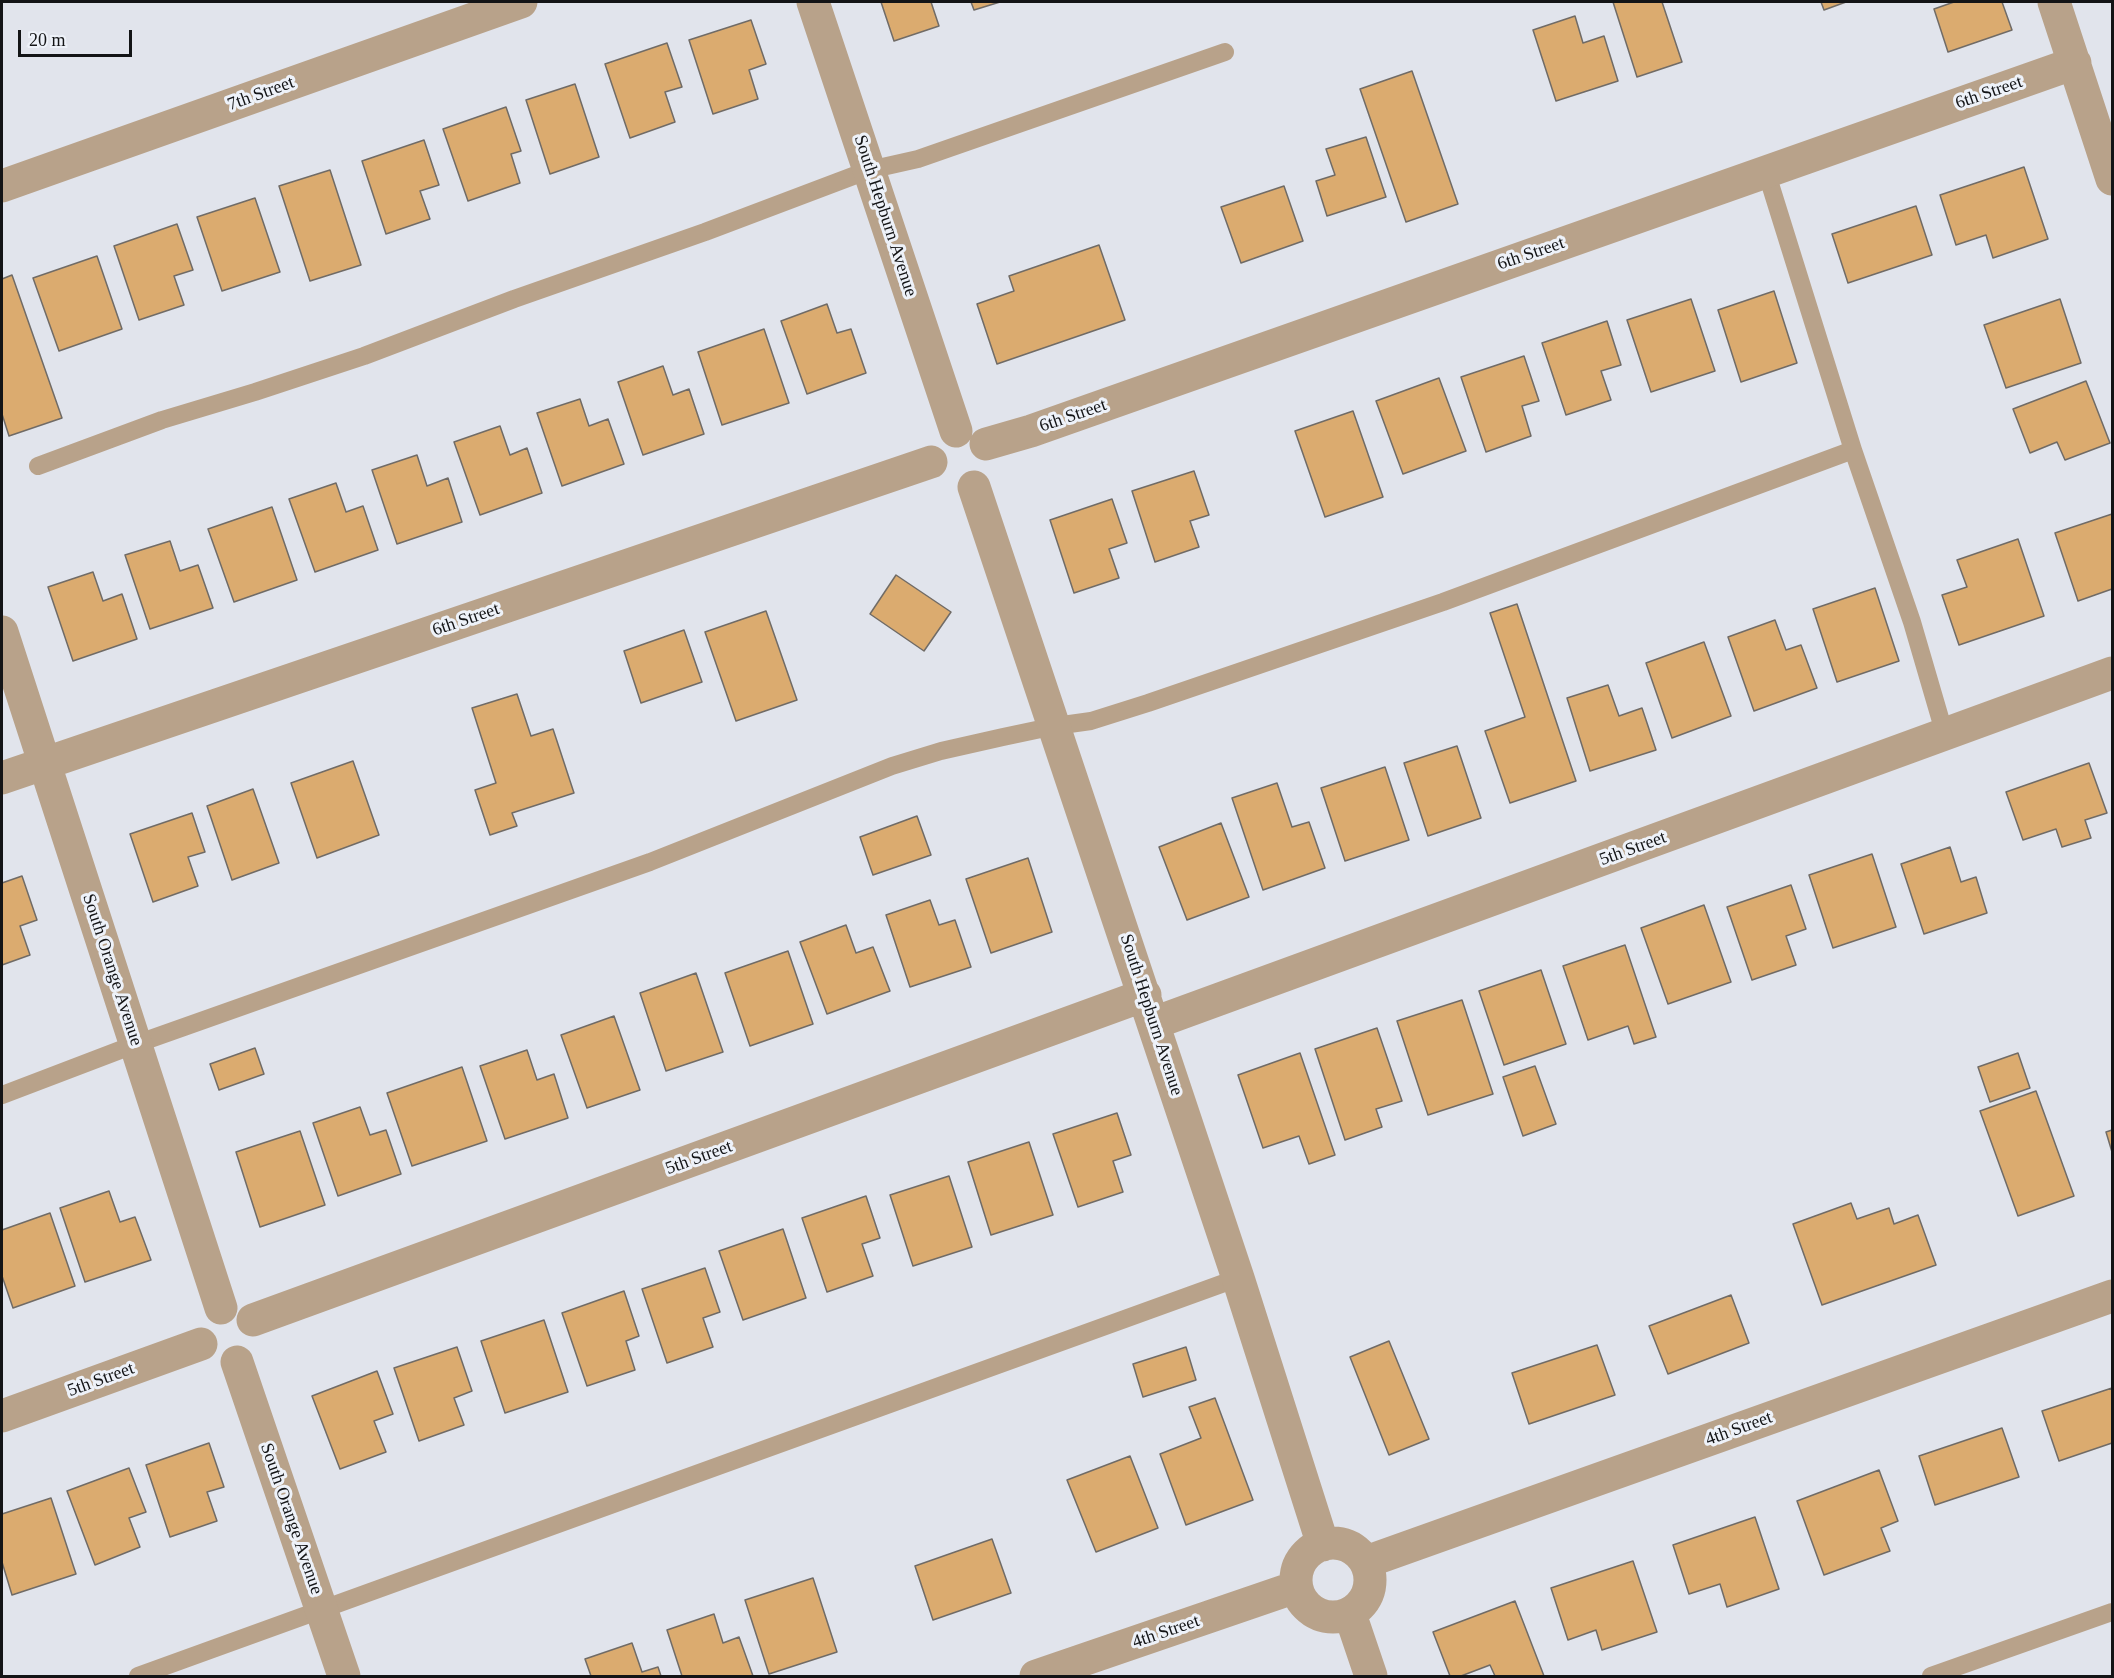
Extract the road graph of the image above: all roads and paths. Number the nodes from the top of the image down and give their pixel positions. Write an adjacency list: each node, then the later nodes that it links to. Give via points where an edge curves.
1 (521, 2): 9 (street, 7th Street)
2 (813, 2): 6 (street, South Hepburn Avenue)
3 (2054, 2): 5 (street)
4 (1225, 52): 6 (lane, via 918,159)
5 (2075, 63): 7 (street, 6th Street); 8 (street)
6 (869, 170): 10 (street, South Hepburn Avenue); 14 (lane, via 364,356 162,420)
7 (1766, 171): 11 (street, 6th Street); 12 (lane)
8 (2112, 178)
9 (2, 186)
10 (956, 431): 11 (street, via 973,433); 13 (street, via 936,446)
11 (986, 444): 15 (street, via 991,453 989,473)
12 (1853, 450): 18 (lane, via 1443,602 1129,709 1091,721); 19 (lane)
13 (931, 462): 15 (street, via 946,486); 20 (street, 6th Street)
14 (38, 466)
15 (974, 488): 18 (street, South Hepburn Avenue)
16 (2, 632): 20 (street, South Orange Avenue)
17 (2112, 674): 19 (street, 5th Street)
18 (1055, 726): 22 (street, South Hepburn Avenue); 23 (lane, via 892,766 650,862)
19 (1946, 735): 22 (street, 5th Street)
20 (44, 763): 21 (street, 6th Street); 23 (street, South Orange Avenue)
21 (2, 778)
22 (1149, 1009): 25 (street, South Hepburn Avenue); 28 (street, 5th Street)
23 (136, 1044): 24 (lane); 27 (street, South Orange Avenue)
24 (2, 1095)
25 (1238, 1278): 32 (street, South Hepburn Avenue); 35 (lane)
26 (2112, 1296): 33 (street, 4th Street)
27 (221, 1308): 28 (street, via 239,1308); 29 (street, via 212,1311 201,1326)
28 (253, 1320): 30 (street, via 255,1344)
29 (201, 1344): 30 (street, via 212,1358); 31 (street, 5th Street)
30 (237, 1362): 35 (street, South Orange Avenue)
31 (2, 1416)
32 (1323, 1545): 33 (street, via 1347,1546); 34 (street, via 1313,1549 1299,1565)
33 (1366, 1562): 37 (street, via 1370,1574 1367,1597)
34 (1296, 1587): 37 (street, via 1306,1607 1316,1614); 40 (street, 4th Street)
35 (322, 1611): 38 (lane); 39 (street, South Orange Avenue)
36 (2112, 1612): 42 (lane)
37 (1350, 1614): 41 (street)
38 (138, 1677)
39 (344, 1677)
40 (1036, 1677)
41 (1371, 1677)
42 (1931, 1677)

